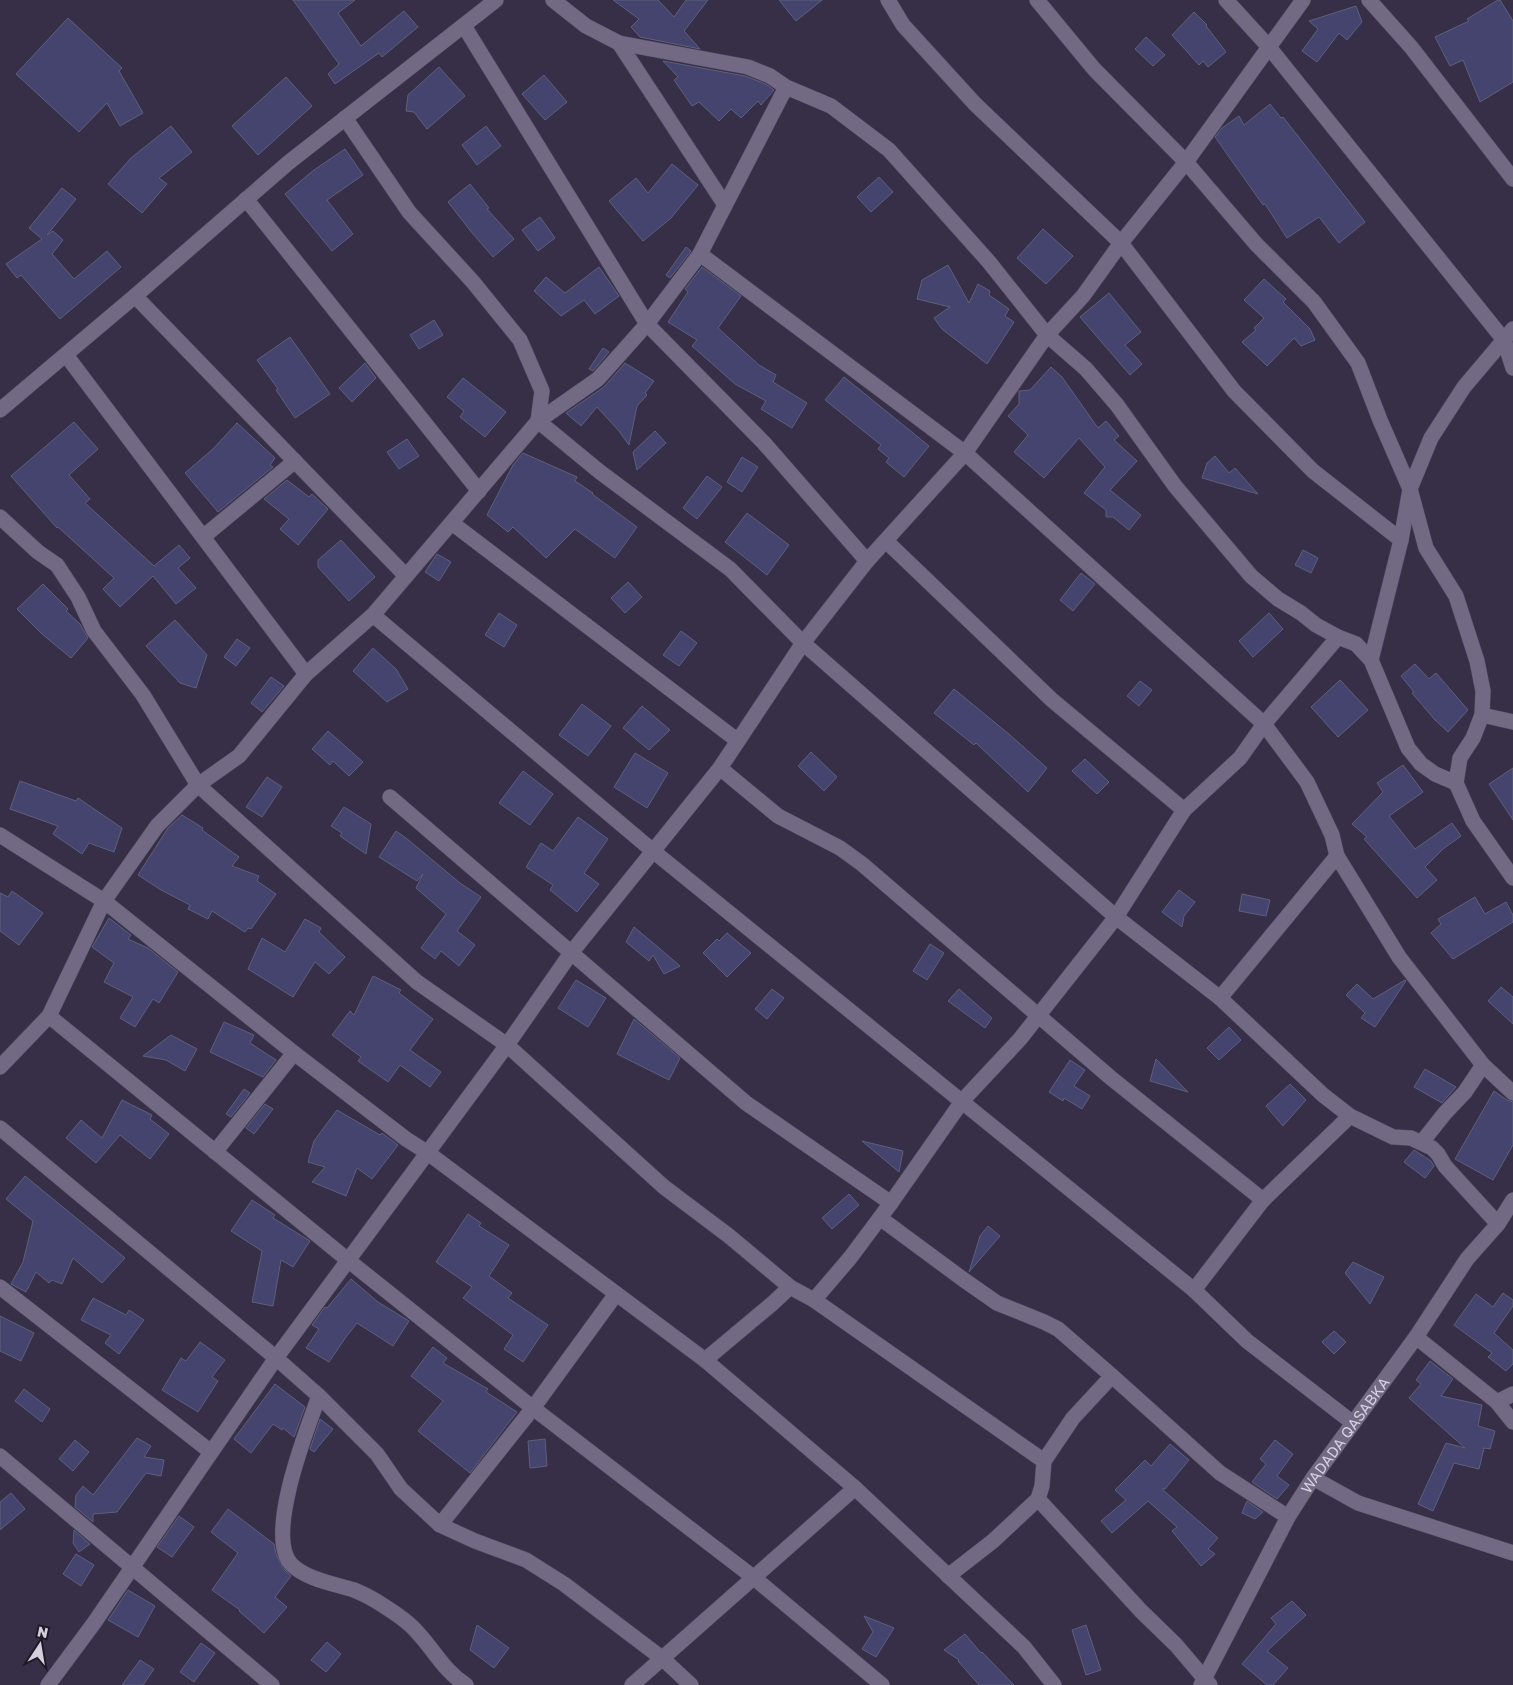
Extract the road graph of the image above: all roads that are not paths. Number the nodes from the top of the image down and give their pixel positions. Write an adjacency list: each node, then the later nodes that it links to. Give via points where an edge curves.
1 (496, 0): 8 (street)
2 (553, 0): 9 (street, via 586,26)
3 (888, 0): 17 (street, via 903,25 975,104)
4 (1037, 0): 13 (street, via 1094,70)
5 (1226, 0): 10 (street)
6 (1303, 0): 10 (street)
7 (1370, 0): 14 (street, via 1411,47)
8 (464, 26): 12 (street); 20 (street)
9 (619, 43): 11 (street, via 748,67); 16 (street)
10 (1268, 46): 13 (street); 22 (street)
11 (786, 87): 16 (street); 21 (street, via 831,106 889,150 989,262)
12 (345, 118): 15 (street); 26 (street, via 409,212 520,340 542,391)
13 (1186, 162): 17 (street); 29 (street, via 1256,244 1314,302 1358,362)
14 (1513, 179)
15 (246, 199): 19 (street); 30 (street)
16 (725, 205): 18 (street)
17 (1121, 243): 21 (street, via 1083,296); 34 (street, via 1234,391 1313,471)
18 (700, 254): 20 (street); 27 (street)
19 (135, 296): 23 (street); 28 (street)
20 (648, 324): 26 (street, via 598,379); 36 (street, via 764,444)
21 (1048, 335): 27 (street); 39 (street, via 1086,369 1117,405 1175,486 1251,576 1278,599)
22 (1509, 335): 24 (street); 29 (street, via 1464,387 1431,438)
23 (66, 355): 25 (street); 33 (street)
24 (1513, 368)
25 (0, 410)
26 (538, 421): 30 (street); 40 (street, via 600,472 730,569)
27 (965, 453): 35 (street); 45 (street)
28 (295, 461): 33 (street); 37 (street)
29 (1410, 490): 34 (street); 43 (street, via 1426,548 1456,596 1477,661 1483,691)
30 (479, 491): 32 (street)
31 (0, 516): 49 (street, via 56,565 78,597 94,631 143,695)
32 (452, 523): 37 (street); 46 (street)
33 (203, 537): 42 (street)
34 (1401, 540): 41 (street)
35 (886, 541): 36 (street); 51 (street, via 1052,700)
36 (867, 561): 40 (street)
37 (406, 576): 38 (street)
38 (373, 615): 42 (street); 53 (street)
39 (1338, 637): 41 (street, via 1356,644); 45 (street)
40 (803, 643): 46 (street); 57 (street)
41 (1371, 660): 48 (street, via 1408,748 1421,764)
42 (306, 674): 49 (street, via 239,756)
43 (1482, 714): 44 (street); 48 (street, via 1473,738 1460,758)
44 (1513, 722)
45 (1264, 724): 51 (street, via 1240,758); 54 (street, via 1307,782 1332,835)
46 (738, 741): 47 (street)
47 (720, 768): 53 (street); 60 (street, via 778,816 840,848 862,864)
48 (1456, 783): 55 (street, via 1473,821)
49 (198, 785): 56 (street, via 157,826); 62 (street, via 416,982)
50 (390, 797): 58 (street)
51 (1184, 810): 57 (street)
52 (0, 835): 56 (street)
53 (653, 851): 58 (street); 67 (street)
54 (1337, 856): 59 (street); 64 (street, via 1399,957)
55 (1513, 878)
56 (104, 900): 61 (street); 63 (street)
57 (1116, 917): 59 (street); 60 (street)
58 (571, 953): 62 (street); 75 (street, via 746,1103)
59 (1220, 998): 68 (street, via 1323,1095)
60 (1039, 1014): 67 (street); 73 (street, via 1154,1114)
61 (49, 1016): 65 (street); 71 (street)
62 (507, 1045): 72 (street); 80 (street, via 664,1188)
63 (294, 1053): 71 (street); 72 (street, via 406,1139)
64 (1483, 1065): 66 (street); 70 (street, via 1465,1092)
65 (0, 1067)
66 (1513, 1093)
67 (963, 1100): 75 (street); 81 (street)
68 (1350, 1116): 70 (street, via 1393,1137); 73 (street)
69 (0, 1128): 85 (street)
70 (1422, 1142): 77 (street, via 1438,1154)
71 (215, 1152): 78 (street)
72 (428, 1152): 78 (street); 82 (street)
73 (1263, 1200): 81 (street)
74 (1513, 1200): 77 (street, WADADA QASABKA)
75 (891, 1203): 76 (street)
76 (880, 1218): 83 (street); 87 (street, via 997,1303 1058,1329)
77 (1498, 1224): 84 (street, WADADA QASABKA, via 1467,1259)
78 (349, 1261): 85 (street); 91 (street)
79 (0, 1287): 94 (street)
80 (790, 1287): 83 (street); 86 (street)
81 (1194, 1290): 93 (street, via 1247,1341)
82 (616, 1294): 86 (street); 91 (street)
83 (814, 1300): 96 (street)
84 (1416, 1337): 90 (street); 93 (street, WADADA QASABKA)
85 (276, 1358): 89 (street); 94 (street)
86 (705, 1360): 98 (street)
87 (1112, 1376): 96 (street, via 1073,1418); 100 (street, via 1220,1473)
88 (1513, 1394): 90 (street)
89 (319, 1396): 101 (street, via 377,1454 401,1489); 107 (street, via 300,1446 288,1496 282,1534 285,1553 292,1564 310,1576 356,1591 384,1606 416,1631)
90 (1497, 1402): 92 (street)
91 (533, 1408): 101 (street); 105 (street)
92 (1513, 1422)
93 (1353, 1424): 97 (street, WADADA QASABKA)
94 (211, 1452): 103 (street)
95 (0, 1456): 103 (street)
96 (1044, 1461): 99 (street)
97 (1313, 1478): 100 (street, WADADA QASABKA); 102 (street, via 1358,1503)
98 (854, 1488): 104 (street); 105 (street)
99 (1038, 1500): 104 (street); 108 (street, via 1176,1645)
100 (1288, 1517): 108 (street, WADADA QASABKA)
101 (440, 1525): 106 (street, via 526,1560 564,1584)
102 (1513, 1554)
103 (132, 1567): 109 (street); 110 (street)
104 (948, 1576): 115 (street, via 1024,1647)
105 (753, 1577): 106 (street); 114 (street)
106 (663, 1659): 112 (street); 113 (street)
107 (454, 1680): 111 (street)
108 (1205, 1683)
109 (48, 1685)
110 (272, 1685)
111 (466, 1685)
112 (632, 1685)
113 (691, 1685)
114 (882, 1685)
115 (1054, 1685)

